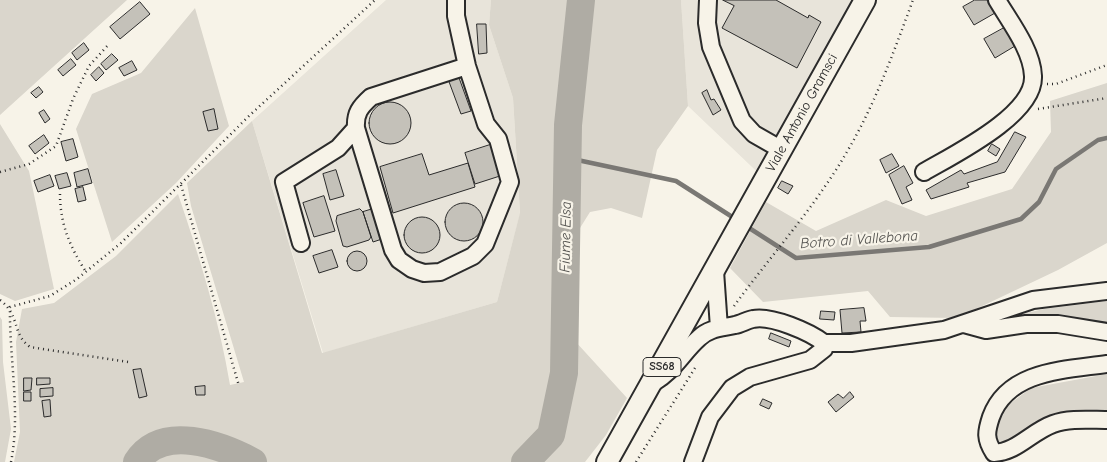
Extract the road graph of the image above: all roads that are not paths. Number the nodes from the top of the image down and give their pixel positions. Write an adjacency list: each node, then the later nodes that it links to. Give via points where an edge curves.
1 (456, 0): 5 (street, via 456,16)
2 (708, 0): 7 (street, via 707,23 712,47 742,121 754,134)
3 (865, 0): 7 (main road, Viale Antonio Gramsci / SS68)
4 (997, 0): 8 (street, via 1027,55 1033,74 1032,84 1014,112 986,134)
5 (467, 66): 6 (street, via 371,97 360,106 355,117); 6 (street, via 486,124 498,139 510,182 485,244 473,256 440,272 424,273 399,260 393,250)
6 (356, 128): 9 (street, via 338,148 284,182)
7 (782, 150): 10 (main road, Viale Antonio Gramsci / SS68)
8 (924, 172)
9 (301, 243)
10 (715, 270): 13 (street); 17 (main road, SS68)
11 (1107, 291): 12 (street, via 1033,300)
12 (964, 324): 14 (street, via 986,330 1026,324 1058,324); 15 (street, via 944,330)
13 (719, 328): 15 (street, via 754,318 777,321); 17 (street, via 700,337 673,369)
14 (1107, 332)
15 (824, 343): 20 (street, via 824,349 810,360 750,377 732,388 710,417)
16 (1107, 364): 18 (street, via 1040,374 1013,386 994,410 986,432 987,442 994,453 1008,452 1053,424)
17 (653, 382): 19 (main road, SS68)
18 (1107, 420)
19 (607, 462)
20 (693, 462)

